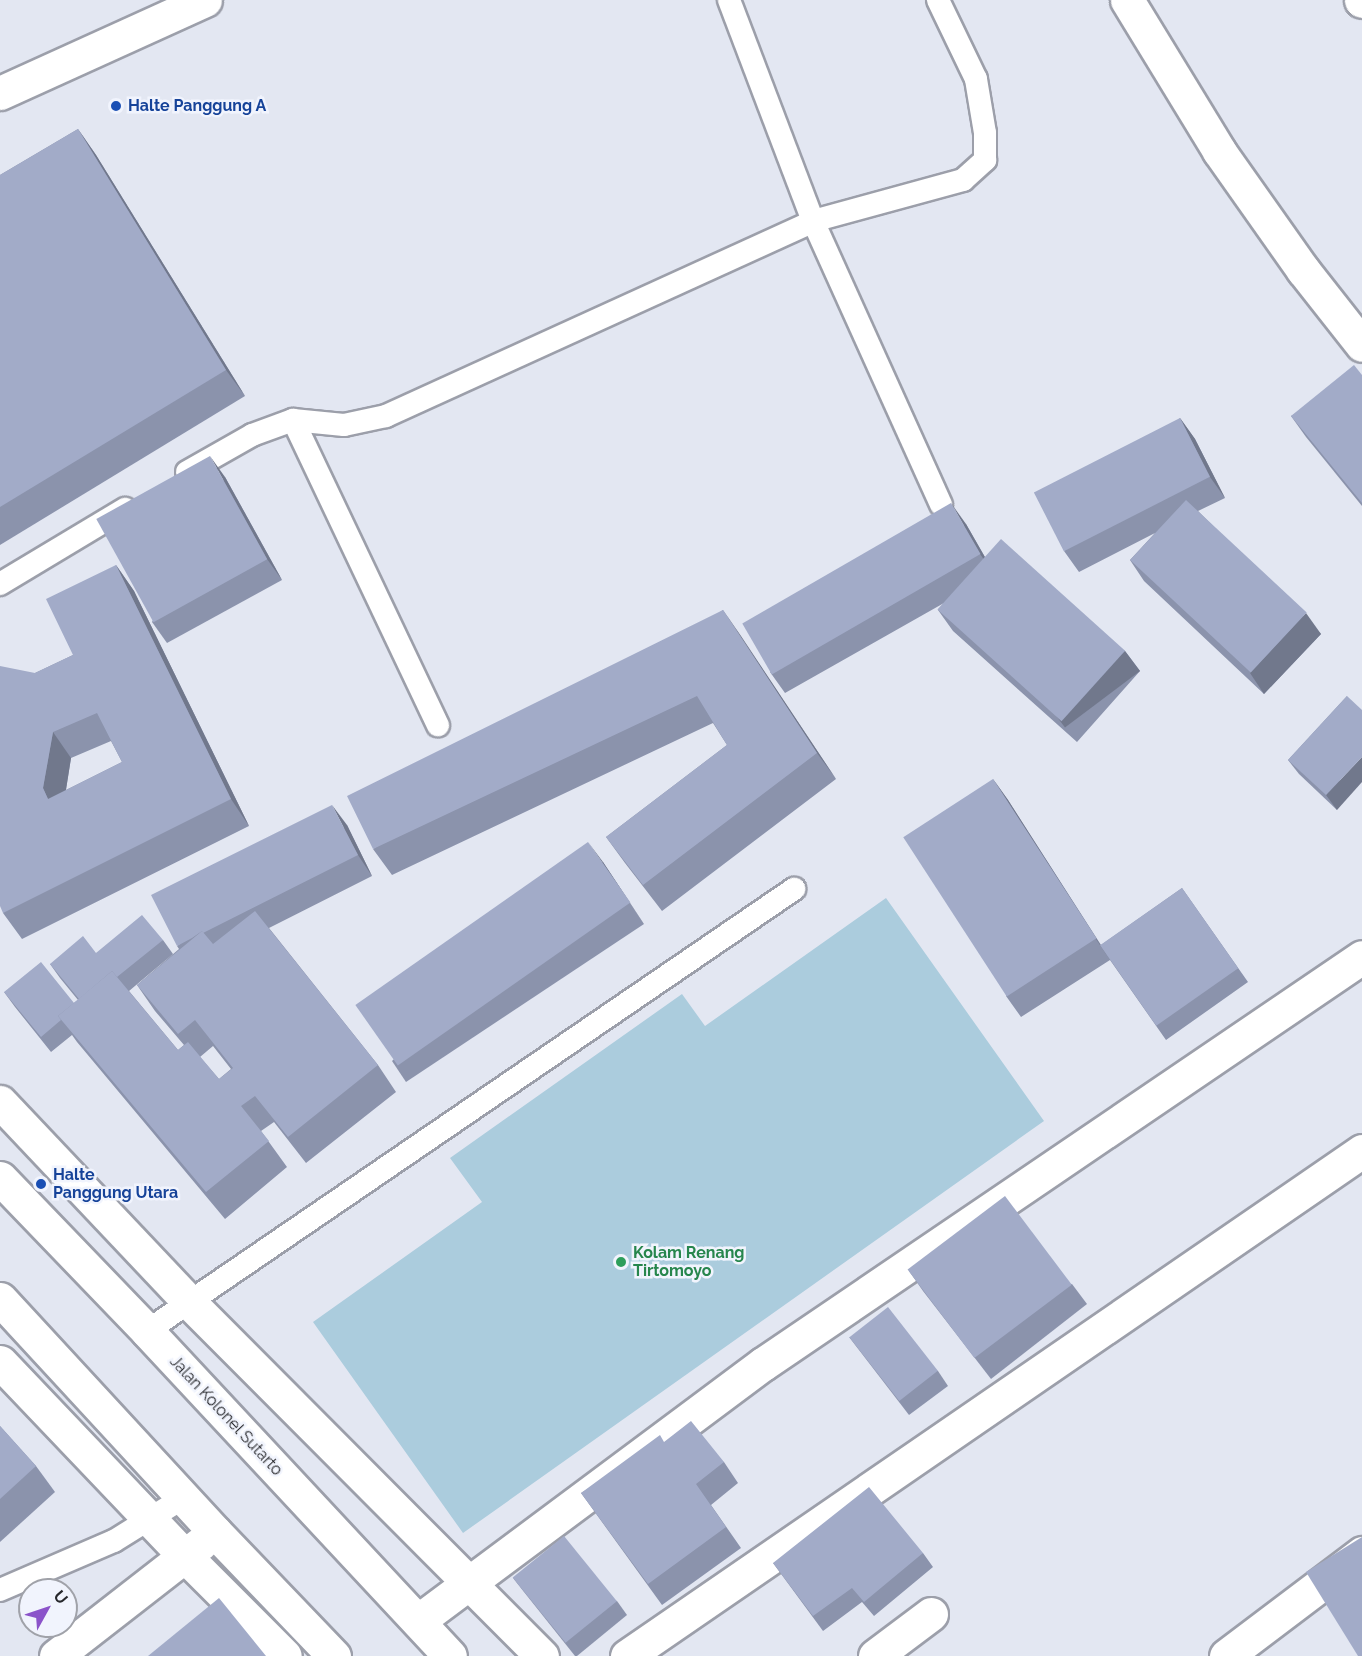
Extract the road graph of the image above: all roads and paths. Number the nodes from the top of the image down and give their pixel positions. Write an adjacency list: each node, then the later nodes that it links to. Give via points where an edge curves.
1 (205, 0): 5 (street)
2 (729, 0): 6 (lane)
3 (938, 0): 6 (lane, via 976,79 985,160 963,180)
4 (1127, 0): 7 (street, via 1219,151)
5 (0, 93)
6 (813, 221): 8 (lane, via 386,416 344,425); 11 (lane)
7 (1362, 345)
8 (292, 420): 9 (lane, via 252,435); 13 (lane)
9 (171, 482)
10 (141, 500): 12 (lane)
11 (941, 504)
12 (0, 584)
13 (438, 725)
14 (794, 889): 20 (lane)
15 (1358, 970): 28 (street, via 763,1364)
16 (0, 1102): 20 (street)
17 (1362, 1151): 37 (street)
18 (0, 1178): 21 (street, Jalan Kolonel Sutarto)
19 (0, 1299): 23 (street)
20 (189, 1302): 21 (lane); 28 (street)
21 (147, 1331): 31 (street, Jalan Kolonel Sutarto)
22 (0, 1362): 24 (street)
23 (183, 1498): 24 (lane); 25 (street)
24 (150, 1519): 27 (street); 29 (lane, via 114,1541)
25 (215, 1532): 27 (street); 34 (street)
26 (1362, 1553): 39 (street)
27 (185, 1556): 32 (street); 33 (street)
28 (470, 1584): 31 (street); 36 (street)
29 (0, 1590)
30 (931, 1614): 38 (street)
31 (418, 1621): 35 (street, Jalan Kolonel Sutarto)
32 (56, 1656)
33 (285, 1656)
34 (334, 1656)
35 (450, 1656)
36 (542, 1656)
37 (627, 1656)
38 (875, 1656)
39 (1226, 1656)

